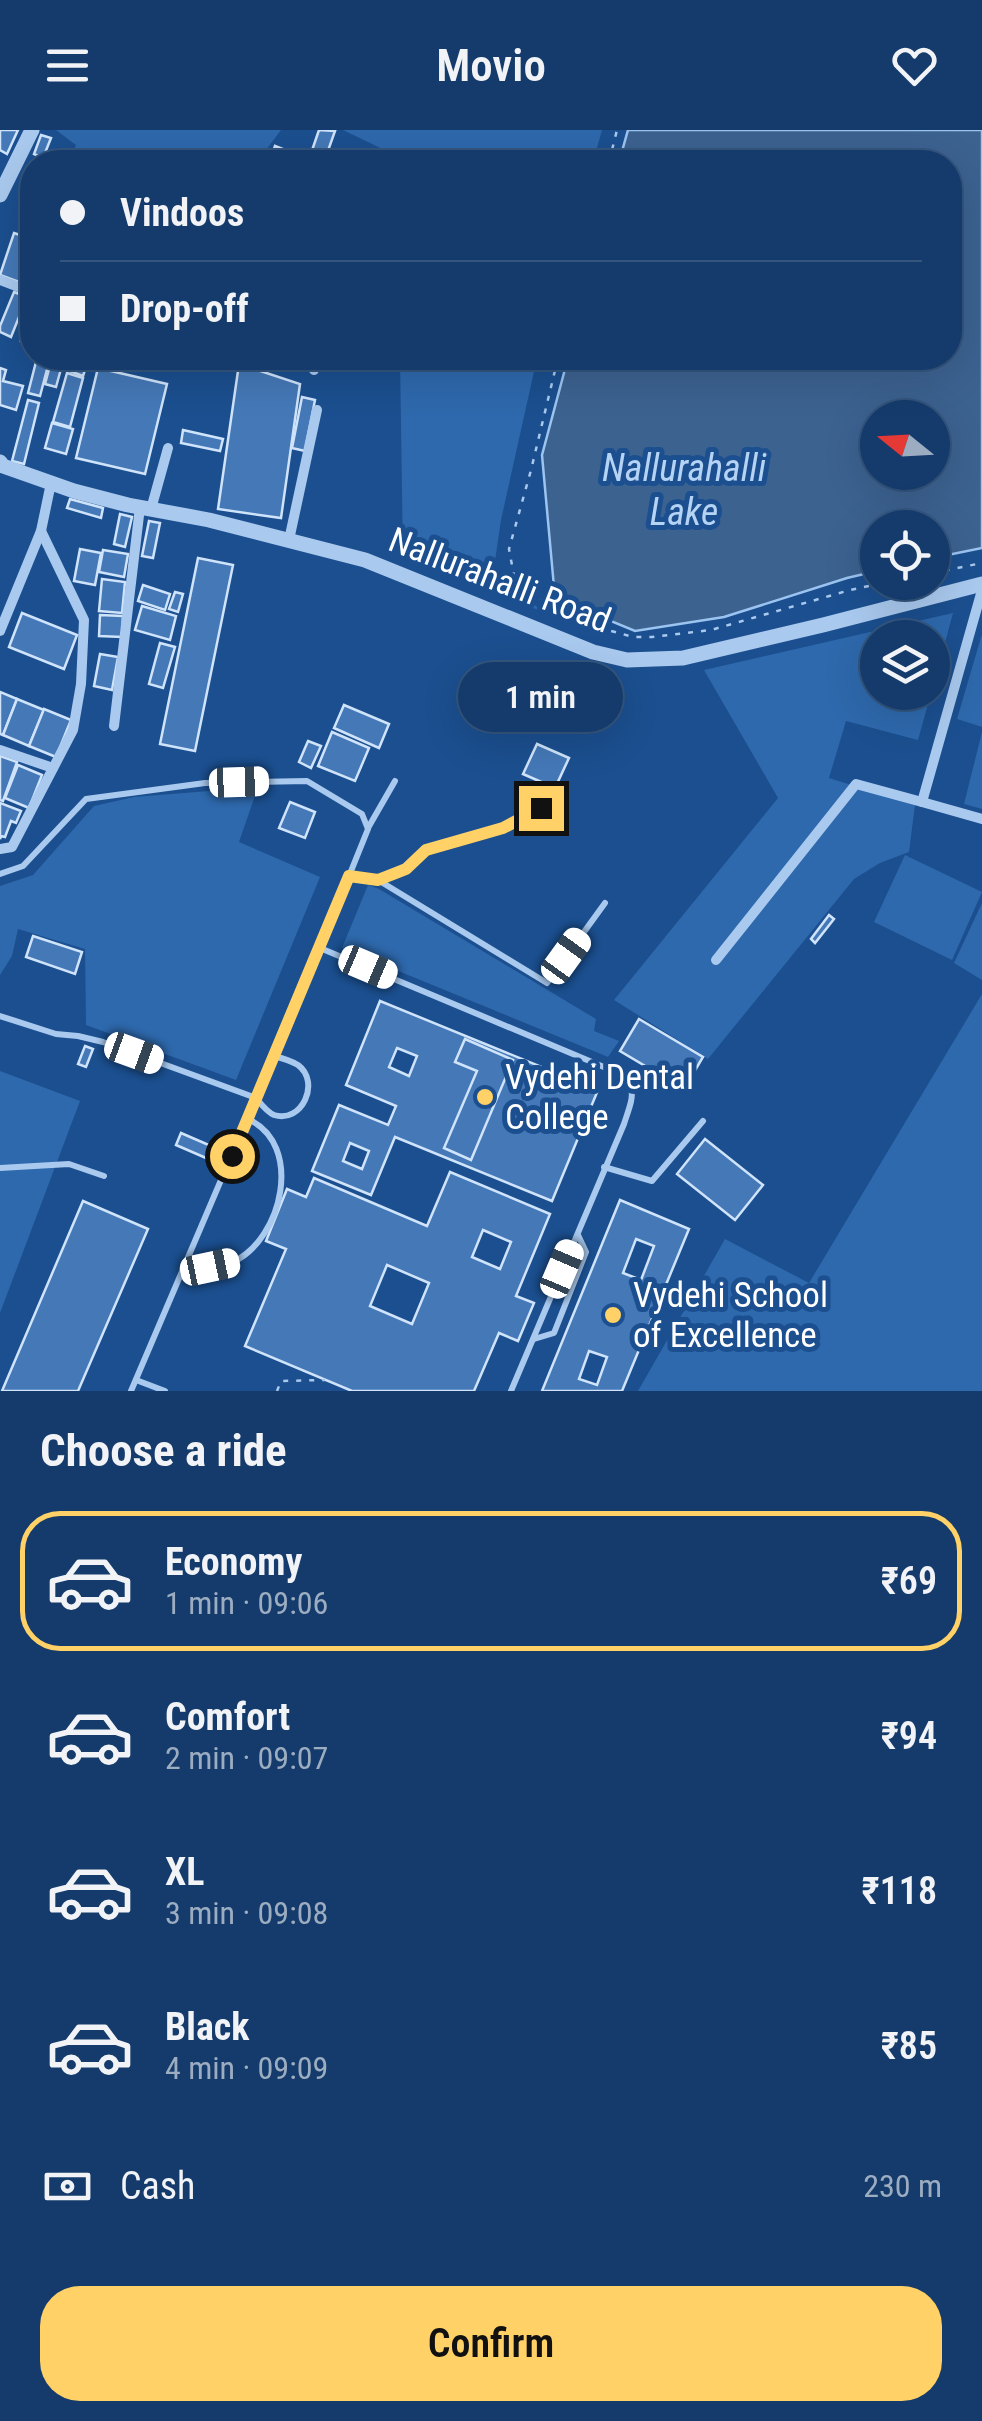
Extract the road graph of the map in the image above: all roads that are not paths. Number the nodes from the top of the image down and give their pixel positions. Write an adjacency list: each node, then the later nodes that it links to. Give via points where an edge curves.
1 (20, 154): 2 (street)
2 (0, 195)
3 (317, 410): 9 (street)
4 (168, 448): 7 (street)
5 (0, 462): 6 (street, Nallurahalli Road)
6 (51, 482): 7 (street, Nallurahalli Road); 8 (street)
7 (145, 508): 9 (street, Nallurahalli Road); 12 (street)
8 (41, 531): 11 (street); 14 (street, via 84,620 72,730)
9 (288, 540): 10 (street, Nallurahalli Road, via 366,560 627,660 684,658)
10 (982, 587): 16 (street)
11 (0, 631)
12 (114, 726)
13 (0, 750): 14 (street)
14 (53, 768): 20 (street, via 12,847)
15 (395, 780): 19 (lane)
16 (922, 802): 18 (street); 26 (street, via 856,784)
17 (541, 808): 23 (lane, via 503,828 426,850 406,869)
18 (982, 820)
19 (368, 830): 21 (lane, via 362,814 307,780 205,783 86,799 23,866); 22 (lane)
20 (0, 849)
21 (0, 874)
22 (349, 876): 23 (lane); 25 (lane)
23 (378, 880): 24 (lane, via 546,983)
24 (605, 904)
25 (320, 948): 28 (lane); 32 (lane, via 623,1076 634,1096)
26 (716, 960)
27 (0, 1016): 29 (lane, via 103,1042)
28 (274, 1056): 29 (lane); 29 (lane, via 304,1072 304,1102 284,1116 270,1113)
29 (256, 1098): 30 (lane)
30 (248, 1120): 36 (lane); 36 (lane, via 261,1125 277,1151 277,1206 249,1252 210,1267)
31 (703, 1121): 32 (lane, via 652,1182)
32 (604, 1167): 35 (lane)
33 (0, 1168): 34 (lane, via 69,1164)
34 (104, 1176)
35 (577, 1234): 37 (lane); 37 (lane, via 586,1252 554,1333)
36 (186, 1264): 38 (lane)
37 (532, 1340): 41 (lane)
38 (136, 1380): 39 (lane); 40 (lane)
39 (132, 1391)
40 (166, 1391)
41 (511, 1391)

